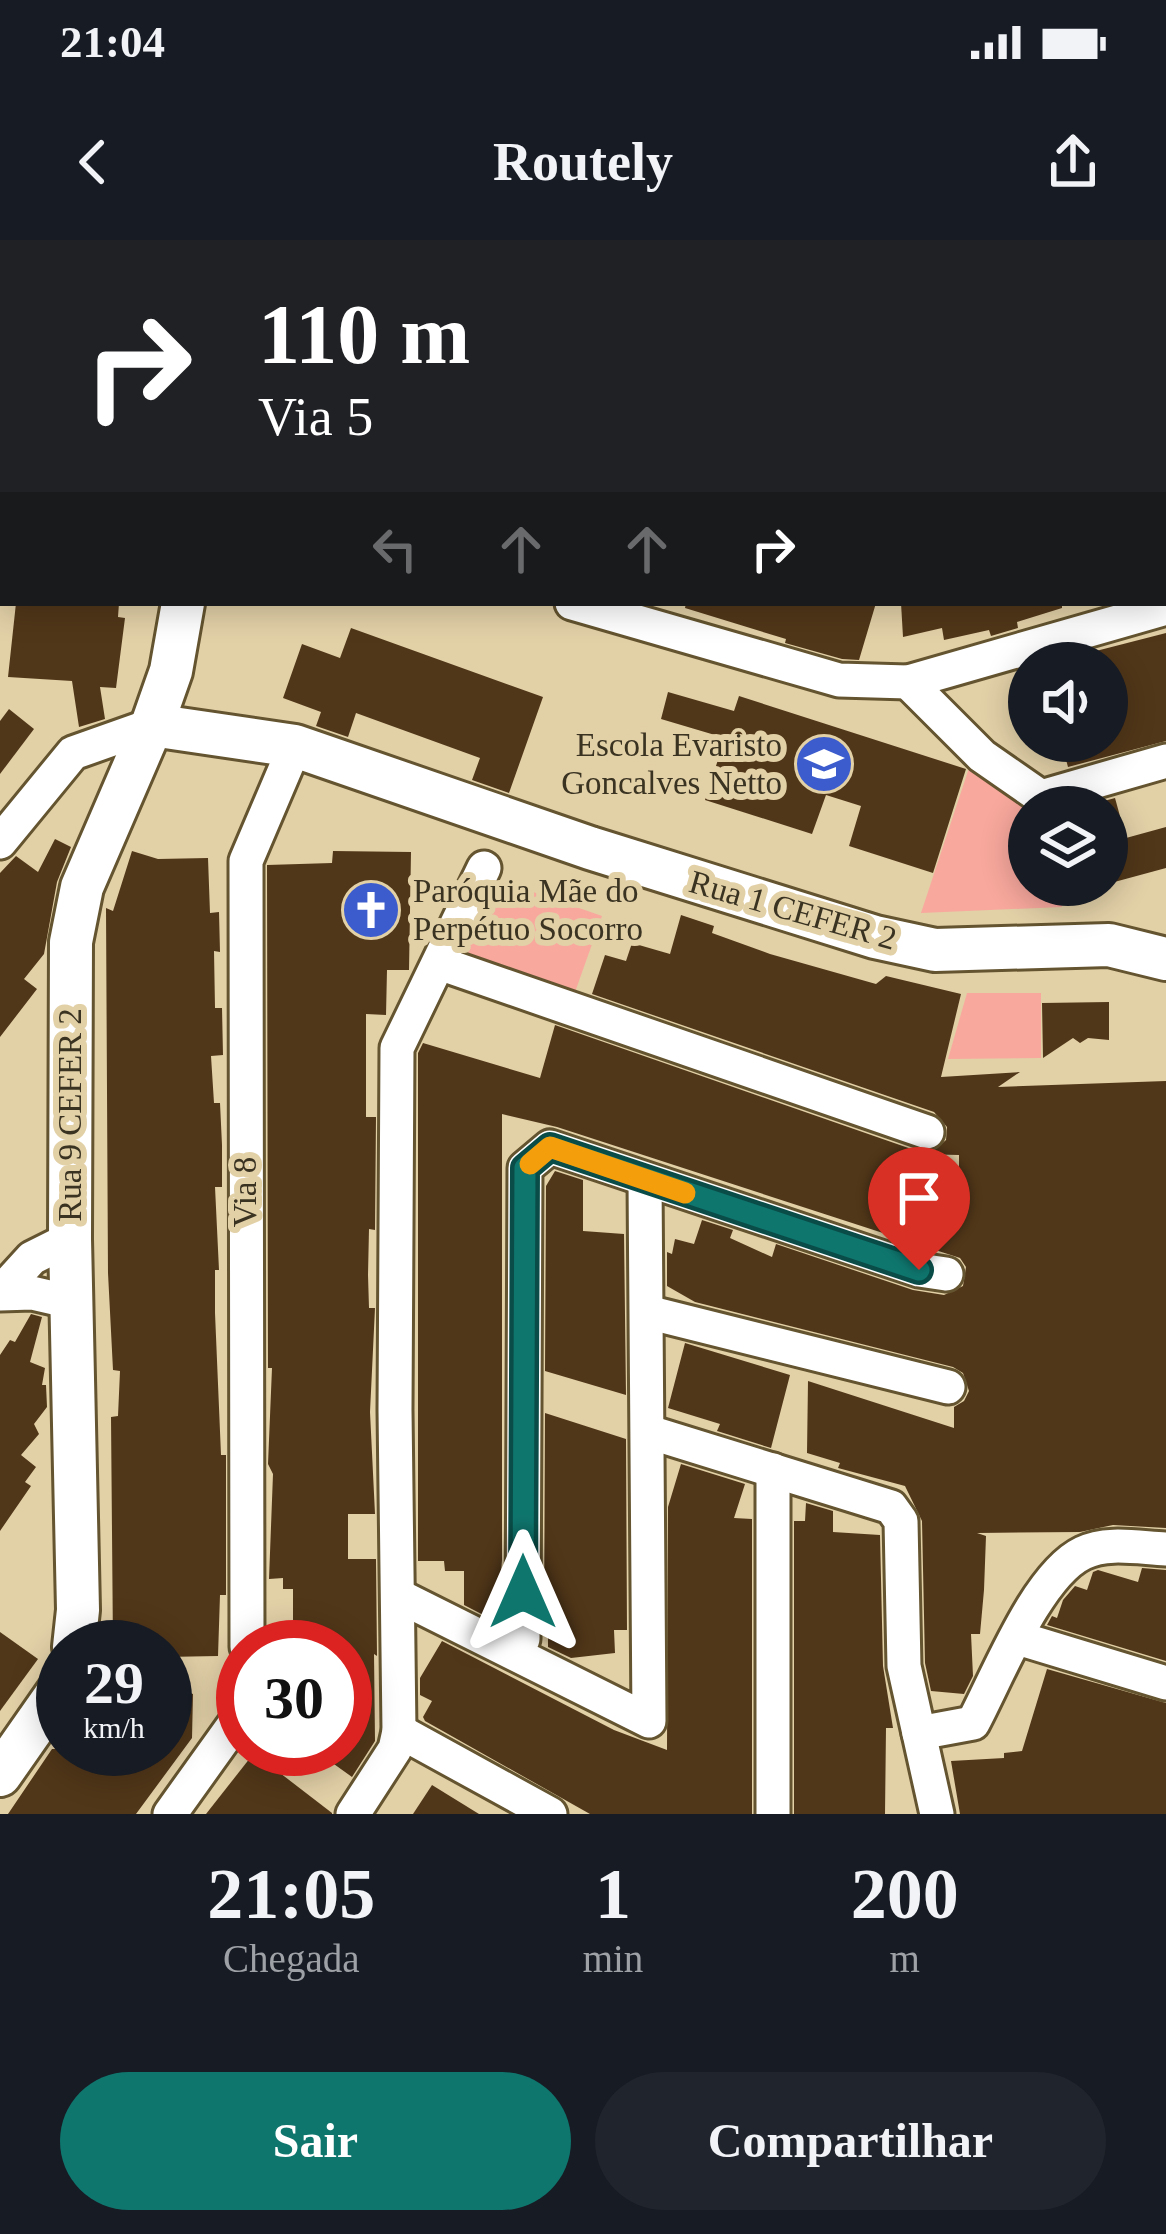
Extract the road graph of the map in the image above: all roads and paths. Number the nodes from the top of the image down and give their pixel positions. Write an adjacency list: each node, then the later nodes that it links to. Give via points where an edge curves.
1 (182, 606): 5 (street, Rua 9 CEFER 2)
2 (582, 606): 4 (street, via 839,680)
3 (1166, 608): 4 (street)
4 (908, 682): 7 (street, via 982,756 1041,797)
5 (152, 724): 6 (street, Rua 1 CEFER 2); 8 (street, via 73,752); 14 (street, Rua 9 CEFER 2, via 82,887 71,942)
6 (295, 746): 10 (street, Rua 1 CEFER 2, via 875,937 935,950 1109,945); 25 (street, Via 8, via 246,861)
7 (1166, 761)
8 (0, 842)
9 (484, 868): 11 (street)
10 (1166, 959)
11 (440, 963): 12 (street); 23 (street, via 397,1048)
12 (927, 1132)
13 (645, 1180): 15 (street); 18 (street); 27 (street, via 550,1147 525,1168)
14 (70, 1239): 16 (street, via 32,1258); 17 (street, Rua 9 CEFER 2)
15 (946, 1274)
16 (0, 1294): 17 (street)
17 (71, 1302): 24 (street, Rua 9 CEFER 2)
18 (647, 1312): 19 (street); 20 (street)
19 (948, 1387)
20 (649, 1432): 21 (street); 23 (street, via 650,1721)
21 (772, 1470): 31 (street, via 891,1507 901,1521 904,1666); 37 (street)
22 (1166, 1549): 26 (street, via 1085,1551 1042,1586)
23 (399, 1595): 30 (street)
24 (77, 1620)
25 (247, 1620)
26 (1018, 1638): 28 (street); 31 (street, via 973,1723)
27 (523, 1639)
28 (1166, 1683)
29 (36, 1724): 33 (street)
30 (399, 1731): 35 (street); 36 (street)
31 (919, 1733): 38 (street)
32 (216, 1750): 34 (street)
33 (0, 1775)
34 (170, 1814)
35 (353, 1814)
36 (550, 1814)
37 (773, 1814)
38 (937, 1814)

